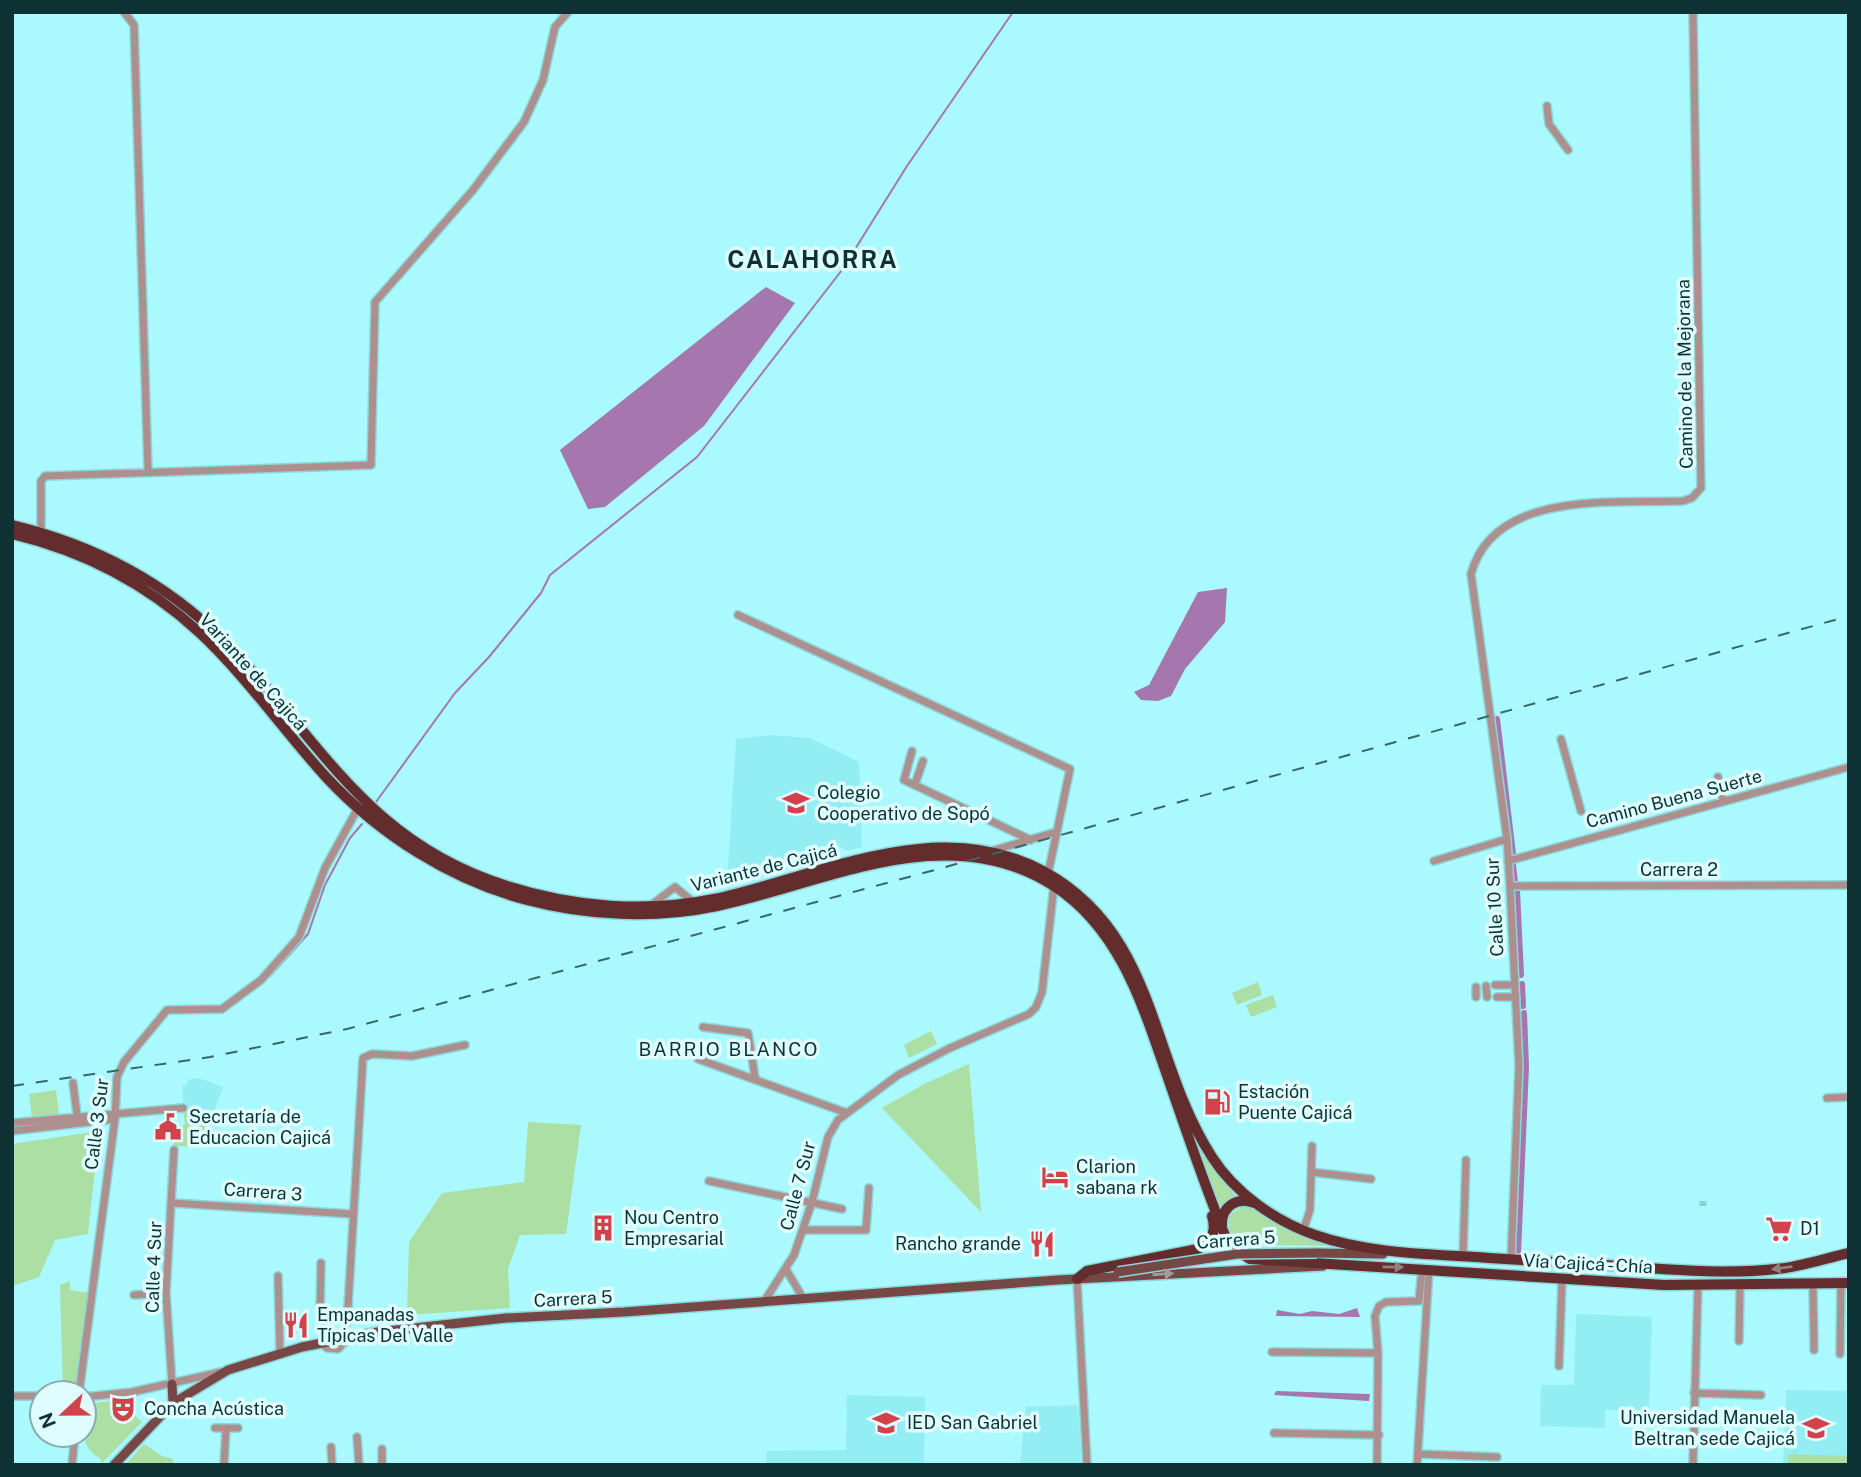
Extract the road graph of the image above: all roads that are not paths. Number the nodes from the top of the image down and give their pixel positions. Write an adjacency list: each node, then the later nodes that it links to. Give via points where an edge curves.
1 (124, 12): 6 (street, via 134,25)
2 (568, 12): 6 (street, via 555,27 543,80 524,122 473,190 375,302 370,465)
3 (1693, 12): 10 (street, Camino de la Mejorana, via 1701,488 1683,501 1542,509 1514,519)
4 (1546, 106): 5 (street, via 1549,124)
5 (1568, 150)
6 (148, 470): 8 (street, via 54,471 45,476 41,481)
7 (12, 525): 8 (highway, Variante de Cajicá)
8 (41, 532): 19 (highway, Variante de Cajicá, via 120,565 190,611 221,638)
9 (12, 534): 19 (highway, Variante de Cajicá, via 82,556 166,604 201,634 324,775)
10 (1476, 555): 23 (street, Calle 10 Sur, via 1471,593)
11 (738, 615): 22 (street, via 1070,769)
12 (1561, 738): 20 (street)
13 (912, 751): 17 (street, via 904,779)
14 (923, 761): 17 (street)
15 (1849, 767): 18 (street, Camino Buena Suerte)
16 (1718, 777): 18 (street)
17 (915, 785): 24 (street)
18 (1723, 801): 27 (street, Camino Buena Suerte)
19 (363, 808): 21 (highway, Variante de Cajicá); 50 (street, Calle 3 Sur, via 325,868 299,937 261,981 222,1009 162,1013 119,1071)
20 (1581, 811)
21 (384, 824): 30 (highway, Variante de Cajicá, via 435,862 500,892 562,908 612,913 716,906 888,861 934,854 996,860); 33 (highway, Variante de Cajicá, via 439,856 502,884 558,899)
22 (1056, 832): 24 (street); 28 (street)
23 (1507, 839): 26 (street); 27 (street, Calle 10 Sur)
24 (1031, 840): 25 (street)
25 (990, 851): 28 (highway, Variante de Cajicá); 32 (highway, Variante de Cajicá, via 934,847 896,852)
26 (1434, 861)
27 (1508, 861): 31 (street, Calle 10 Sur)
28 (1048, 874): 63 (highway, Variante de Cajicá, via 1082,898 1114,933 1137,973 1200,1138 1225,1175)
29 (1849, 885): 31 (street, Carrera 2)
30 (1054, 886): 48 (street, Calle 7 Sur, via 1042,992 1032,1012 898,1075); 57 (highway, Variante de Cajicá, via 1100,928 1126,969)
31 (1510, 886): 34 (street, Calle 10 Sur)
32 (693, 902): 33 (highway, Variante de Cajicá); 33 (street, via 675,885)
33 (650, 906)
34 (1516, 985): 35 (street); 39 (street, Calle 10 Sur)
35 (1494, 986): 38 (street); 39 (street, via 1500,997)
36 (1476, 987): 37 (street)
37 (1476, 997)
38 (1488, 997)
39 (1516, 997): 73 (street, Calle 10 Sur, via 1519,1066)
40 (703, 1027): 43 (street, via 748,1033)
41 (465, 1045): 65 (street, via 412,1056 372,1054 363,1058)
42 (698, 1059): 43 (street)
43 (755, 1077): 48 (street)
44 (73, 1083): 49 (street)
45 (1849, 1097): 46 (street)
46 (1827, 1098)
47 (183, 1108): 50 (street)
48 (847, 1114): 61 (street, Calle 7 Sur, via 828,1137)
49 (77, 1115): 50 (street); 51 (street)
50 (115, 1115): 52 (street); 100 (street, Calle 3 Sur)
51 (12, 1123)
52 (12, 1131)
53 (1312, 1146): 56 (street)
54 (174, 1150): 62 (street, Calle 4 Sur)
55 (1466, 1160): 71 (street)
56 (1311, 1172): 58 (street); 68 (street, via 1310,1210)
57 (1203, 1175): 66 (highway, Variante de Cajicá); 80 (highway, via 1214,1224 1206,1244 1087,1271)
58 (1371, 1179)
59 (709, 1181): 61 (street)
60 (869, 1188): 67 (street, via 866,1230)
61 (812, 1202): 64 (street); 67 (street, Calle 7 Sur)
62 (172, 1203): 65 (street, Carrera 3); 86 (street, Calle 4 Sur)
63 (1258, 1205): 66 (highway, via 1240,1200 1231,1204 1224,1210); 68 (highway, Variante de Cajicá)
64 (842, 1209)
65 (352, 1214): 90 (street)
66 (1222, 1229): 76 (highway, Variante de Cajicá, via 1231,1247 1250,1259)
67 (804, 1230): 78 (street, Calle 7 Sur)
68 (1303, 1231): 69 (highway, Variante de Cajicá, via 1349,1244)
69 (1405, 1251): 71 (highway, Variante de Cajicá); 80 (main road, Carrera 5, bridge, via 1197,1258)
70 (1849, 1253): 72 (highway)
71 (1463, 1256): 73 (highway, Variante de Cajicá)
72 (1826, 1259): 73 (highway, Variante de Cajicá, one-way to 73, via 1759,1270); 74 (highway)
73 (1511, 1260)
74 (1849, 1260)
75 (321, 1263): 91 (street)
76 (1325, 1266): 77 (highway, Vía Cajicá - Chía, one-way to 77); 80 (main road, Carrera 5, one-way to 76)
77 (1426, 1268): 81 (highway, Vía Cajicá - Chía); 95 (street, via 1419,1301 1379,1306 1375,1316); 114 (street)
78 (787, 1271): 88 (street); 89 (street, Calle 7 Sur)
79 (278, 1276): 96 (street)
80 (1075, 1279): 88 (main road, Carrera 5); 121 (street)
81 (1562, 1280): 84 (highway, Vía Cajicá - Chía); 98 (street)
82 (1845, 1283): 83 (highway, Vía Cajicá - Chía); 97 (street)
83 (1813, 1284): 85 (highway, Vía Cajicá - Chía); 93 (street)
84 (1698, 1285): 85 (highway, Vía Cajicá - Chía); 102 (street)
85 (1740, 1286): 92 (street)
86 (166, 1293): 87 (street); 101 (street, Calle 4 Sur)
87 (134, 1295)
88 (803, 1298): 89 (main road, Carrera 5)
89 (765, 1300): 96 (main road, Carrera 5, via 477,1320 350,1336)
90 (347, 1323)
91 (324, 1329)
92 (1739, 1341)
93 (1814, 1350)
94 (1272, 1352): 95 (street)
95 (1378, 1353): 110 (street)
96 (280, 1354): 99 (main road, Carrera 5)
97 (1840, 1354)
98 (1559, 1366)
99 (228, 1370): 101 (street, Carrera 5); 105 (main road)
100 (81, 1379)
101 (172, 1384): 104 (street, Carrera 5); 105 (main road)
102 (1694, 1394): 103 (street); 124 (street)
103 (1761, 1395)
104 (98, 1396)
105 (173, 1403): 116 (main road)
106 (215, 1428): 107 (street)
107 (226, 1429): 108 (street); 117 (street)
108 (238, 1429)
109 (1274, 1433): 110 (street)
110 (1379, 1435): 122 (street)
111 (358, 1437): 119 (street)
112 (331, 1447): 118 (street)
113 (382, 1449): 120 (street)
114 (1418, 1454): 115 (street); 123 (street)
115 (1497, 1457)
116 (114, 1465)
117 (224, 1465)
118 (332, 1465)
119 (359, 1465)
120 (382, 1465)
121 (1087, 1465)
122 (1377, 1465)
123 (1418, 1465)
124 (1693, 1465)

